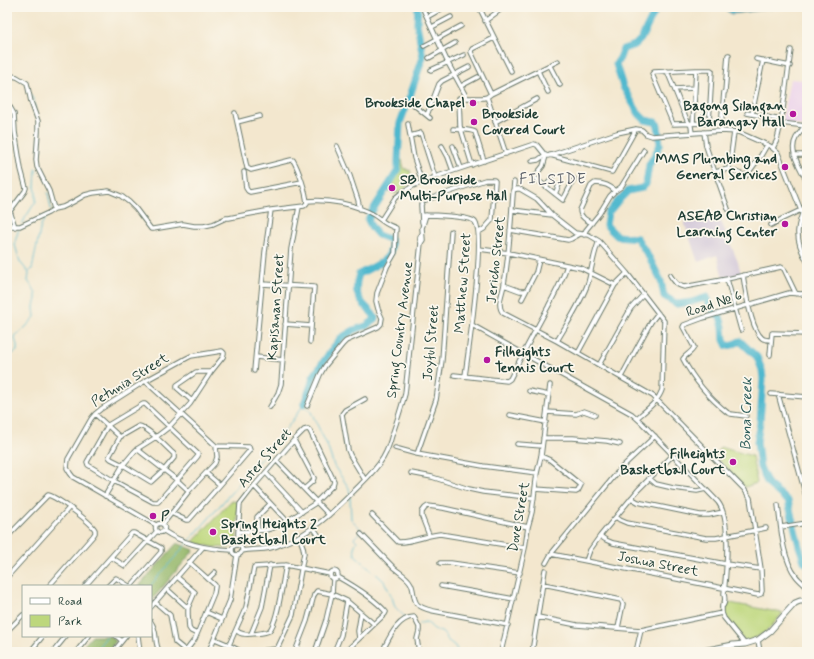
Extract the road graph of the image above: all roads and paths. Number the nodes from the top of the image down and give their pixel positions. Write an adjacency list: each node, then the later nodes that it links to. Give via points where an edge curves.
1 (479, 7): 7 (street)
2 (504, 7): 7 (street)
3 (440, 9): 6 (street)
4 (424, 11): 6 (street)
5 (451, 16): 9 (street)
6 (426, 17): 9 (street)
7 (485, 21): 10 (street)
8 (461, 26): 11 (street)
9 (432, 28): 11 (street)
10 (494, 38): 28 (street); 39 (street, via 472,49 471,52)
11 (437, 39): 13 (street); 14 (street)
12 (455, 43): 14 (street)
13 (424, 46)
14 (442, 50): 18 (street); 22 (street)
15 (791, 50): 24 (street)
16 (464, 55): 22 (street)
17 (729, 55): 59 (street)
18 (429, 58)
19 (756, 59): 20 (street)
20 (763, 60): 24 (street); 47 (street)
21 (558, 61): 23 (street)
22 (448, 63): 26 (street); 32 (street)
23 (550, 66): 29 (street); 34 (street)
24 (790, 66): 50 (street)
25 (469, 67): 32 (street)
26 (431, 70)
27 (696, 70): 30 (street); 36 (street); 53 (street, via 712,71 710,121)
28 (510, 71)
29 (538, 71): 38 (street); 39 (street)
30 (667, 71): 37 (street); 53 (street, via 654,72 652,75 673,124)
31 (7, 75): 98 (street, via 27,83 38,121 37,167 49,191)
32 (455, 75): 35 (street); 44 (street, via 439,84 429,117)
33 (478, 77): 35 (street)
34 (560, 85)
35 (461, 86): 41 (street)
36 (694, 88): 37 (street); 53 (street)
37 (675, 89): 53 (street, via 687,120)
38 (548, 92)
39 (491, 94): 40 (street)
40 (487, 97): 41 (street); 52 (street)
41 (467, 98): 58 (street, via 459,98)
42 (537, 99): 52 (street)
43 (7, 102): 103 (street, via 14,114 26,188)
44 (414, 105)
45 (235, 113): 51 (street)
46 (747, 113): 47 (street)
47 (752, 114): 50 (street)
48 (260, 116): 51 (street)
49 (807, 119): 55 (street)
50 (781, 121): 55 (street); 68 (street)
51 (237, 122): 85 (street, via 249,170 291,160 294,161)
52 (495, 122): 70 (street)
53 (691, 123): 62 (street)
54 (408, 124): 63 (street)
55 (806, 126): 72 (street, via 794,143)
56 (453, 129): 58 (street)
57 (636, 129): 62 (street, via 649,136); 71 (street); 71 (street, via 612,172)
58 (461, 130): 75 (street, via 475,132); 76 (street)
59 (721, 131): 60 (street); 61 (street)
60 (704, 132): 62 (street); 81 (street)
61 (734, 132): 64 (street); 78 (street)
62 (692, 133)
63 (410, 136): 82 (street, via 421,133); 86 (street)
64 (767, 145): 68 (street); 78 (street, via 746,176)
65 (337, 146): 99 (street)
66 (442, 146): 79 (street)
67 (453, 146): 77 (street)
68 (773, 148): 104 (street, via 778,153)
69 (644, 150): 92 (street, via 621,188)
70 (506, 154): 71 (street, via 534,144); 75 (street)
71 (547, 155): 74 (street); 90 (street, via 543,166 534,177)
72 (794, 155): 73 (street); 88 (street)
73 (807, 155)
74 (532, 160)
75 (484, 161): 76 (street)
76 (472, 165): 77 (street)
77 (461, 168): 79 (street)
78 (729, 169): 81 (street)
79 (453, 171): 82 (street)
80 (244, 172): 85 (street, via 246,188 250,192)
81 (715, 172): 100 (street)
82 (435, 177): 86 (street)
83 (552, 177): 90 (street)
84 (574, 179): 93 (street, via 563,200)
85 (302, 182): 95 (street)
86 (422, 182): 107 (street, via 397,196)
87 (514, 182): 91 (street, Jericho Street)
88 (807, 182)
89 (559, 185): 93 (street)
90 (546, 187): 93 (street)
91 (513, 190): 102 (street, Jericho Street); 106 (street, via 526,192 537,199)
92 (615, 191): 108 (street); 108 (street, via 599,183 591,186 580,214)
93 (555, 194)
94 (807, 201): 104 (street)
95 (306, 203): 96 (street); 99 (street, via 321,200)
96 (299, 207): 101 (street); 128 (street, Kapisanan Street)
97 (7, 208): 103 (street)
98 (54, 209): 101 (street, via 93,192 109,191 125,198 151,229 183,224 204,226 226,218); 111 (street)
99 (360, 209): 107 (street)
100 (728, 209)
101 (271, 210): 127 (street)
102 (512, 210): 106 (street); 112 (street, Jericho Street)
103 (10, 211): 111 (street)
104 (801, 212): 109 (street); 120 (street, via 798,238)
105 (424, 215): 114 (street, Matthew Street, via 468,218 475,221); 114 (street, via 421,205 423,201 485,180 494,180 492,220); 204 (street, Spring Country Avenue, via 400,413 386,454)
106 (552, 215): 115 (street, via 570,230)
107 (381, 220): 169 (street, via 396,228 395,253 377,293 376,301 382,318 381,324 343,344 322,371)
108 (592, 223): 115 (street)
109 (771, 225)
110 (7, 226): 111 (street)
111 (15, 227)
112 (510, 230): 115 (street, via 568,240); 118 (street, Jericho Street)
113 (451, 231): 192 (street, Joyful Street, via 438,387)
114 (479, 232): 117 (street, Matthew Street)
115 (582, 234): 116 (street)
116 (599, 241): 122 (street); 123 (street)
117 (479, 249): 118 (street); 140 (street, Matthew Street)
118 (509, 253): 119 (street); 129 (street, Jericho Street)
119 (540, 260): 121 (street); 131 (street)
120 (807, 261)
121 (566, 265): 122 (street); 142 (street, via 560,284)
122 (590, 272): 130 (street); 146 (street, via 580,302)
123 (627, 273): 130 (street); 134 (street)
124 (670, 275): 126 (street, via 680,287)
125 (742, 275): 126 (street); 133 (street, via 783,268); 136 (street)
126 (727, 279): 137 (street)
127 (262, 284): 128 (street); 151 (street)
128 (288, 285): 139 (street, Kapisanan Street); 141 (street, via 315,288)
129 (504, 285): 131 (street); 142 (street, Jericho Street, via 500,304 502,312)
130 (615, 286): 149 (street)
131 (526, 291): 135 (street)
132 (807, 293): 133 (street, Road № 6)
133 (796, 294): 136 (street, Road № 6, via 789,292)
134 (644, 295): 138 (street); 153 (street, via 631,308)
135 (522, 298)
136 (748, 305): 137 (street, Road № 6); 145 (street, via 758,334)
137 (735, 309): 143 (street); 176 (street, Road № 6, via 685,324 683,327 694,347 683,359 700,386 719,405 731,414)
138 (658, 313): 158 (street); 167 (street, via 665,324 663,386)
139 (285, 324): 141 (street); 152 (street, Kapisanan Street)
140 (472, 325): 148 (street); 157 (street, Matthew Street)
141 (311, 326): 147 (street)
142 (536, 330): 146 (street, Jericho Street); 148 (street)
143 (741, 330)
144 (807, 334): 145 (street, via 773,332)
145 (771, 340): 150 (street)
146 (557, 341): 149 (street, Jericho Street)
147 (310, 342)
148 (523, 353): 157 (street, via 507,382); 177 (street)
149 (578, 353): 153 (street, Jericho Street)
150 (770, 355)
151 (256, 357): 152 (street); 154 (street)
152 (283, 360): 170 (street, Kapisanan Street, via 281,384)
153 (599, 365): 158 (street, Jericho Street)
154 (254, 371)
155 (211, 372): 159 (street, Petunia Street, via 223,357 222,351 187,358); 168 (street); 168 (street, via 196,372 177,385)
156 (454, 375): 157 (street)
157 (465, 376)
158 (621, 377): 167 (street, Jericho Street)
159 (145, 381): 172 (street, Petunia Street); 173 (street)
160 (550, 385): 164 (street, Dove Street)
161 (529, 391): 164 (street)
162 (771, 394): 163 (street)
163 (778, 394): 165 (street); 215 (street)
164 (549, 395): 171 (street, Dove Street)
165 (807, 398)
166 (365, 399): 204 (street, via 342,414 348,450)
167 (657, 399): 177 (street); 234 (street, Jericho Street, via 747,492)
168 (192, 402): 173 (street)
169 (307, 406)
170 (270, 407)
171 (547, 412): 175 (street, via 576,414 584,411); 178 (street, Dove Street)
172 (95, 414): 179 (street); 212 (street, Petunia Street, via 68,459 67,468 73,477)
173 (181, 414): 180 (street); 188 (street)
174 (510, 415): 178 (street)
175 (595, 415)
176 (746, 416)
177 (637, 418): 181 (street)
178 (546, 422): 184 (street, Dove Street)
179 (108, 425): 180 (street, via 144,404); 182 (street); 205 (street, via 87,462)
180 (169, 427): 183 (street); 203 (street, via 198,454)
181 (655, 436): 194 (street); 252 (street, via 621,468)
182 (120, 437): 183 (street, via 141,426); 196 (street, via 109,456)
183 (156, 437): 190 (street); 197 (street, via 174,456)
184 (543, 438): 187 (street, via 573,438); 189 (street, Dove Street)
185 (294, 440): 195 (street, Aster Street); 209 (street, via 314,478); 216 (street, Aster Street, via 304,430 310,431 334,481)
186 (517, 444): 189 (street)
187 (620, 444)
188 (216, 446): 198 (street, via 216,460); 206 (street, via 249,447 250,450)
189 (542, 446): 193 (street, Dove Street)
190 (138, 448): 196 (street); 197 (street)
191 (395, 448): 192 (street)
192 (417, 454): 201 (street)
193 (541, 456): 201 (street, Dove Street); 210 (street, via 582,485 576,492)
194 (673, 456): 202 (street); 208 (street)
195 (277, 461): 199 (street, Aster Street); 209 (street)
196 (123, 465): 197 (street, via 151,482); 205 (street)
197 (164, 470): 203 (street)
198 (206, 473): 206 (street); 211 (street)
199 (266, 473): 207 (street, Aster Street); 220 (street)
200 (411, 473): 213 (street, via 483,492)
201 (537, 473): 210 (street, Dove Street)
202 (649, 478): 208 (street, via 656,484 673,488 697,491); 214 (street)
203 (177, 480): 205 (street, via 156,503); 211 (street)
204 (365, 480): 223 (street, Spring Country Avenue)
205 (114, 481): 212 (street)
206 (220, 485): 222 (street, via 187,521)
207 (254, 486): 217 (street); 238 (street, Aster Street, via 240,504)
208 (706, 488): 221 (street)
209 (304, 489): 216 (street)
210 (535, 489): 213 (street, Dove Street)
211 (189, 491): 222 (street)
212 (105, 496): 229 (street, Petunia Street)
213 (534, 498): 231 (street, Dove Street)
214 (631, 498): 221 (street, via 642,503 700,515); 225 (street)
215 (807, 500)
216 (316, 502): 220 (street, Aster Street); 223 (street)
217 (270, 504): 226 (street); 237 (street, via 257,517)
218 (778, 505): 232 (street)
219 (69, 508): 245 (street, via 48,495); 268 (street); 274 (street, via 95,530 93,536)
220 (302, 512): 226 (street, Aster Street)
221 (723, 512): 244 (street)
222 (171, 513): 228 (street)
223 (329, 515): 230 (street, Spring Country Avenue)
224 (372, 515): 240 (street, via 398,542)
225 (616, 517): 243 (street); 244 (street, via 627,523 706,538)
226 (287, 521): 237 (street, Aster Street, via 273,528)
227 (807, 523): 232 (street)
228 (163, 524): 229 (street); 236 (street)
229 (156, 525): 235 (street)
230 (313, 527): 241 (street, Spring Country Avenue); 242 (street)
231 (528, 527): 240 (street, via 428,506 422,512 422,517); 249 (street, Dove Street)
232 (781, 527): 280 (street, via 790,566)
233 (766, 528): 234 (street)
234 (755, 530): 244 (street); 263 (street, Jericho Street)
235 (157, 531): 236 (street); 246 (street)
236 (164, 531): 248 (street, via 177,539)
237 (258, 531): 238 (street, Aster Street)
238 (238, 532): 247 (street, Aster Street)
239 (362, 534): 299 (street, via 409,580 415,602 420,606 428,610)
240 (429, 535): 249 (street, via 440,534)
241 (299, 536): 251 (street, Spring Country Avenue, via 270,548); 262 (street, via 304,552)
242 (319, 536)
243 (600, 536): 255 (street); 259 (street, via 613,543)
244 (727, 536): 259 (street)
245 (7, 537)
246 (148, 541): 254 (street, via 132,533); 254 (street, via 125,566); 278 (street, via 161,548 161,552)
247 (238, 545): 250 (street); 251 (street)
248 (203, 547): 250 (street); 256 (street)
249 (525, 548): 266 (street, Dove Street)
250 (232, 550): 253 (street)
251 (242, 551): 253 (street)
252 (551, 554): 255 (street, Joshua Street); 258 (street)
253 (237, 556): 296 (street, via 230,600)
254 (111, 557): 275 (street)
255 (586, 561): 281 (street, Joshua Street)
256 (189, 562): 269 (street); 271 (street)
257 (440, 563): 266 (street)
258 (546, 563)
259 (726, 564): 263 (street); 281 (street)
260 (270, 565): 261 (street); 301 (street, via 253,568 247,602); 305 (street, via 262,607)
261 (286, 565): 262 (street); 305 (street, via 274,621 266,632)
262 (301, 568): 267 (street); 319 (street, via 293,615 287,630 276,649)
263 (760, 569): 284 (street, Jericho Street)
264 (545, 570): 273 (street)
265 (215, 572): 271 (street)
266 (520, 573): 285 (street, Dove Street)
267 (330, 574): 270 (street, via 335,570); 272 (street)
268 (7, 577)
269 (177, 577): 282 (street); 290 (street, via 195,592)
270 (338, 577): 272 (street); 298 (street, via 385,610 386,614)
271 (208, 579): 291 (street, via 215,587)
272 (333, 579): 283 (street)
273 (543, 584): 295 (street); 300 (street, via 621,600 623,604)
274 (50, 585)
275 (86, 585)
276 (109, 585): 277 (street, via 116,578)
277 (128, 585)
278 (131, 585)
279 (441, 586): 285 (street)
280 (807, 587)
281 (724, 588): 284 (street, Joshua Street); 293 (street)
282 (167, 589): 287 (street); 290 (street)
283 (332, 594): 288 (street); 330 (street, via 317,591 315,593); 331 (street)
284 (761, 594)
285 (514, 599): 299 (street, Dove Street)
286 (807, 601): 314 (street, via 795,603 770,632)
287 (155, 602): 289 (street); 326 (street, via 170,615 175,642)
288 (347, 602): 292 (street); 332 (street)
289 (152, 606)
290 (188, 608): 304 (street, via 189,628)
291 (206, 612): 296 (street); 304 (street)
292 (362, 613): 298 (street); 312 (street)
293 (722, 613): 302 (street); 316 (street)
294 (22, 616): 303 (street)
295 (538, 618): 300 (street, via 577,625); 336 (street)
296 (222, 619): 313 (street)
297 (152, 623): 325 (street)
298 (374, 624): 312 (street)
299 (508, 624): 335 (street, Dove Street)
300 (618, 628): 302 (street)
301 (236, 630): 305 (street, via 246,635); 317 (street)
302 (641, 630): 337 (street)
303 (7, 632)
304 (197, 634): 326 (street)
305 (251, 634)
306 (42, 637): 320 (street)
307 (65, 637): 321 (street)
308 (88, 637): 322 (street)
309 (117, 637): 315 (street)
310 (125, 637): 315 (street)
311 (138, 637): 324 (street)
312 (359, 638): 333 (street)
313 (215, 639): 317 (street); 327 (street)
314 (758, 640): 316 (street); 339 (street)
315 (122, 641): 323 (street)
316 (745, 644): 338 (street)
317 (229, 645): 328 (street)
318 (385, 646): 334 (street, via 393,631 404,620 414,617 419,627)
319 (261, 651): 329 (street)
320 (30, 652)
321 (52, 652)
322 (76, 652)
323 (113, 652)
324 (140, 652)
325 (160, 652)
326 (185, 652)
327 (208, 652)
328 (242, 652)
329 (252, 652)
330 (295, 652)
331 (315, 652)
332 (334, 652)
333 (346, 652)
334 (419, 652)
335 (501, 652)
336 (532, 652)
337 (636, 652)
338 (698, 652)
339 (760, 652)

